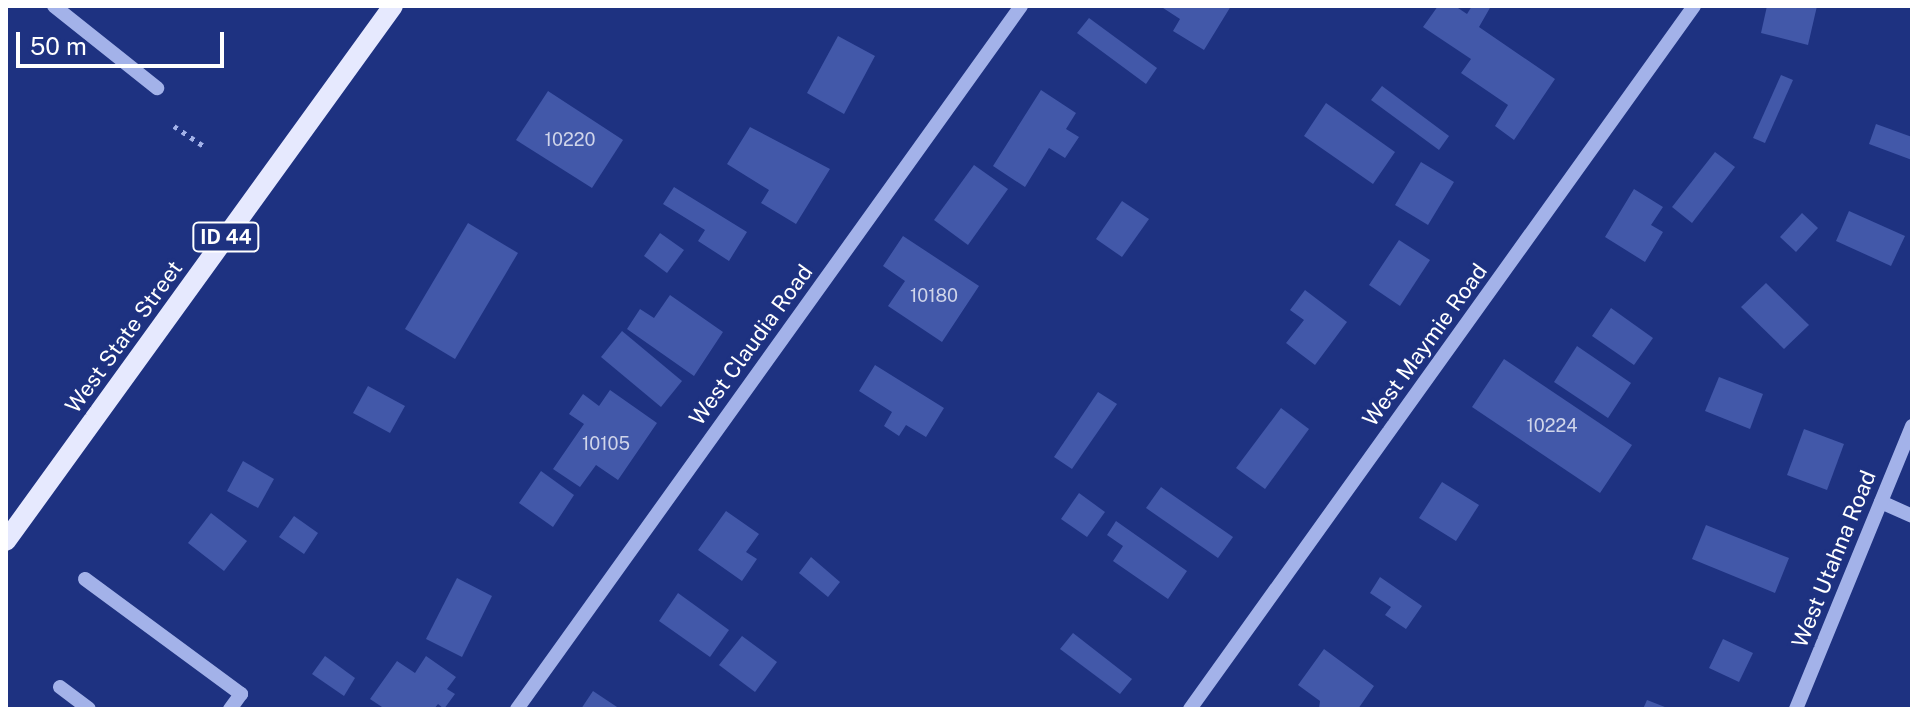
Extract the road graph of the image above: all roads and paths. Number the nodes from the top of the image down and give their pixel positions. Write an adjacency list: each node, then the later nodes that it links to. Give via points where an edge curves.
1 (54, 6): 5 (street)
2 (393, 6): 11 (main road, West State Street / ID 44)
3 (1021, 6): 16 (street, West Claudia Road)
4 (1694, 6): 17 (street, West Maymie Road)
5 (157, 88)
6 (174, 126): 7 (path)
7 (204, 146)
8 (1912, 426): 9 (street, West Utahna Road)
9 (1881, 502): 10 (street); 18 (street, West Utahna Road)
10 (1912, 516)
11 (6, 541)
12 (85, 579): 15 (street, via 241,694)
13 (60, 687): 14 (street)
14 (89, 709)
15 (230, 709)
16 (517, 709)
17 (1190, 709)
18 (1796, 709)

